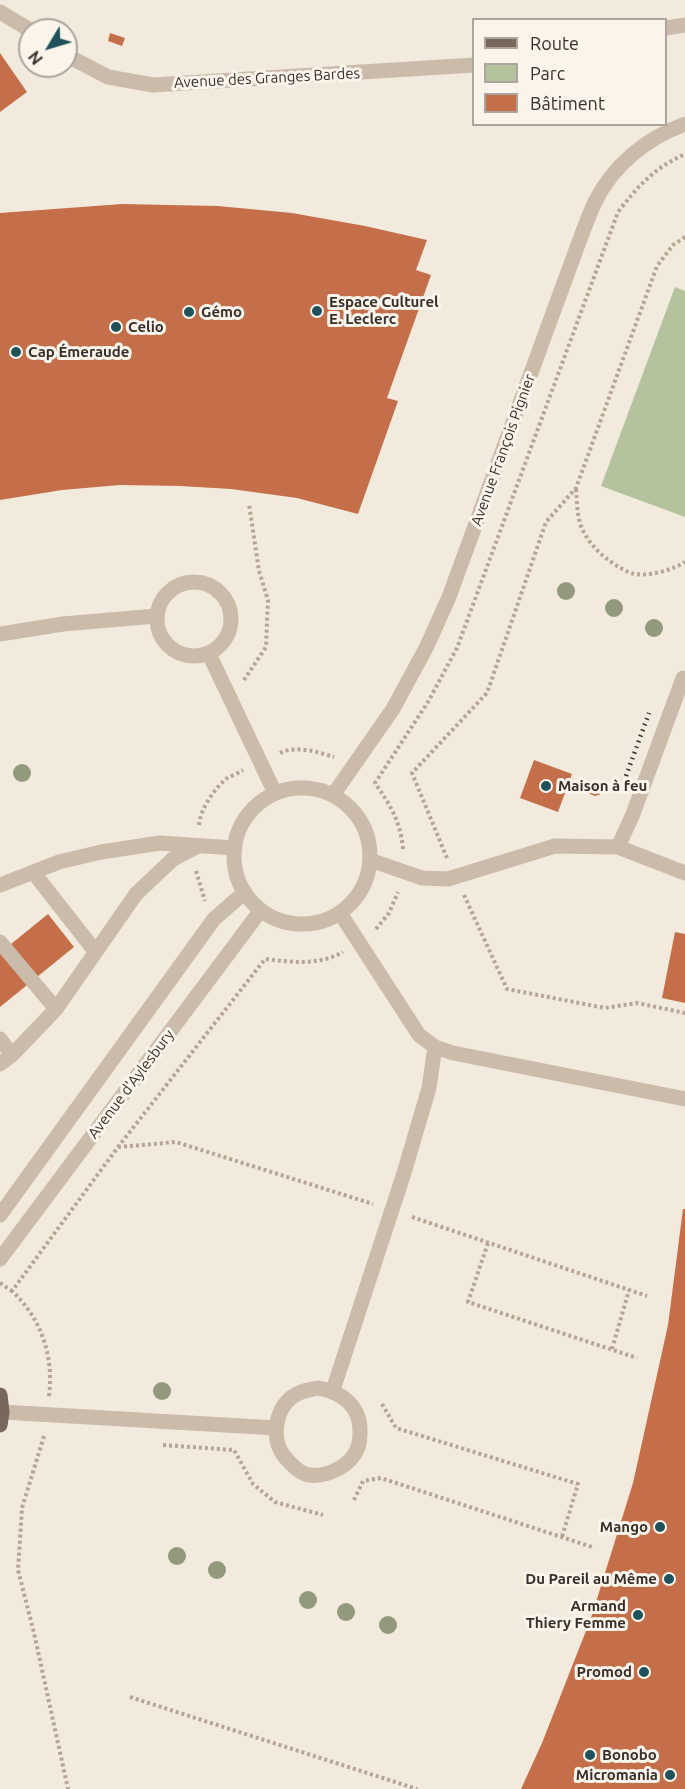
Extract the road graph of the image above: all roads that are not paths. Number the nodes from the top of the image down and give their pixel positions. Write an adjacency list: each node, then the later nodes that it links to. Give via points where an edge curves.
1 (0, 12): 2 (street)
2 (18, 23)
3 (685, 25): 4 (street)
4 (667, 28)
5 (78, 61): 6 (street, Avenue des Granges Bardes, via 108,77 153,85)
6 (472, 65)
7 (685, 124): 13 (street, Avenue François Pignier, via 665,131 638,149 618,167 596,200 428,646 393,709)
8 (156, 616): 9 (street); 10 (street, via 160,636 179,654); 10 (street, via 162,598 171,589 187,582 212,586 226,601 231,626 226,639)
9 (0, 634)
10 (209, 654): 12 (street)
11 (683, 678): 15 (street)
12 (274, 793): 13 (street, via 294,788); 16 (street, via 255,806 241,825)
13 (333, 795): 17 (street, via 349,806 361,822)
14 (198, 846): 16 (street); 18 (street, via 160,843 101,852 59,861); 25 (street, via 173,859 136,894)
15 (618, 847): 17 (street, via 555,846 448,879 422,878); 19 (street)
16 (235, 848): 21 (street, via 236,871)
17 (370, 860): 23 (street, via 366,880)
18 (33, 872): 20 (street); 25 (street)
19 (685, 873)
20 (0, 885)
21 (245, 892): 22 (street); 31 (street, via 214,919)
22 (261, 910): 23 (street, via 279,920 300,924); 32 (street, Avenue d'Aylesbury)
23 (340, 913): 28 (street, via 420,1035)
24 (0, 942): 26 (street)
25 (95, 951): 26 (street)
26 (56, 1009): 29 (street)
27 (0, 1039): 29 (street)
28 (435, 1047): 30 (street); 33 (street, via 429,1088)
29 (6, 1059)
30 (685, 1099)
31 (0, 1215)
32 (0, 1258)
33 (333, 1390): 36 (street, via 318,1388 290,1398 281,1410); 36 (street, via 354,1407 361,1422 360,1442 344,1466 330,1472 305,1474 282,1454)
34 (0, 1395): 35 (main road)
35 (1, 1418): 36 (street, via 47,1414)
36 (276, 1428)

